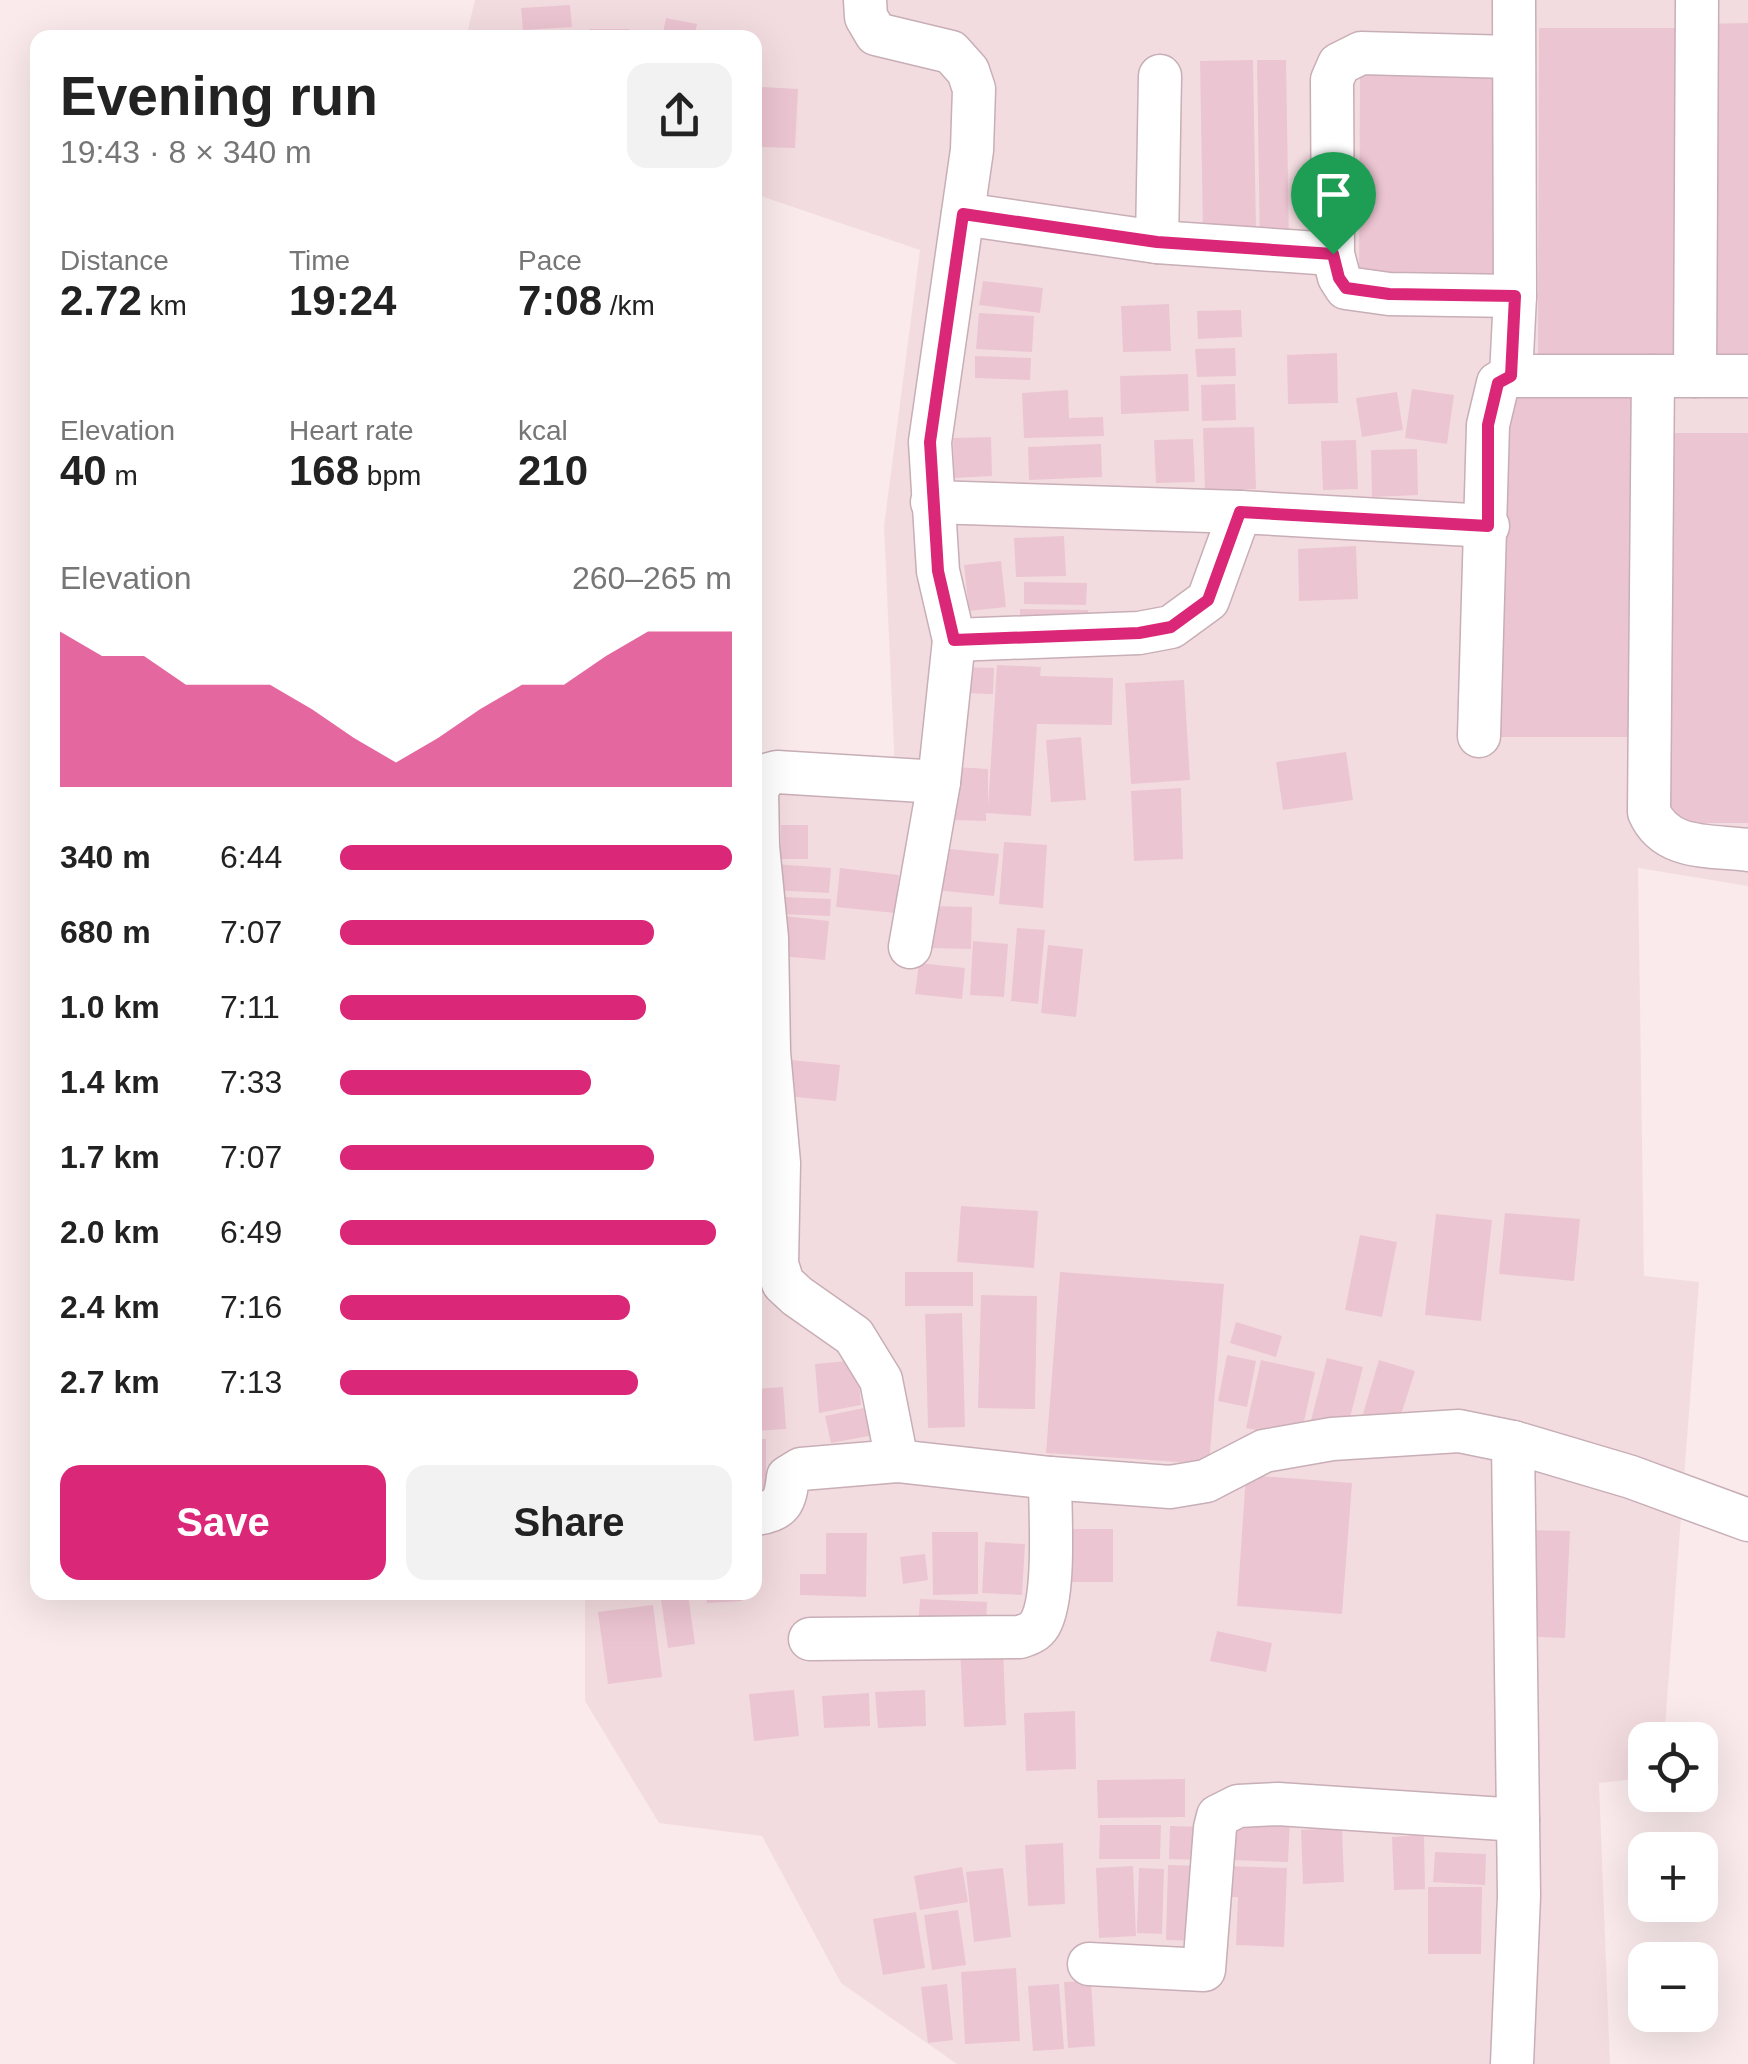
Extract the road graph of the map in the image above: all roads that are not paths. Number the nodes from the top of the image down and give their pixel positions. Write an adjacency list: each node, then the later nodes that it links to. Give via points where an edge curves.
1 (865, 0): 6 (street, via 876,34 942,48 968,71 974,88 972,150)
2 (1514, 0): 4 (street)
3 (1697, 0): 11 (street)
4 (1512, 57): 8 (street, via 1361,53 1339,64 1332,80); 9 (street)
5 (1160, 76): 7 (street)
6 (963, 214): 7 (street); 13 (street, via 930,442)
7 (1157, 242): 8 (street)
8 (1333, 254): 9 (street, via 1346,288)
9 (1515, 296): 10 (street)
10 (1511, 376): 11 (street); 15 (street, via 1498,383 1488,425)
11 (1674, 376): 12 (street); 20 (street, via 1649,812 1670,839)
12 (1748, 376)
13 (932, 502): 14 (street); 16 (street)
14 (1240, 512): 15 (street); 16 (street, via 1208,600 1171,627)
15 (1488, 526): 17 (street)
16 (954, 640): 19 (street)
17 (1479, 736)
18 (762, 782): 19 (street, via 778,772)
19 (939, 782): 22 (street)
20 (1748, 850)
21 (762, 887): 24 (street, via 780,1163 777,1264 797,1296 854,1336 881,1380)
22 (910, 947)
23 (1513, 1442): 25 (street, via 1459,1431 1332,1439 1264,1450 1206,1481 1170,1487); 27 (street); 29 (street)
24 (897, 1461): 25 (street); 26 (street, via 801,1469 788,1476 781,1506)
25 (1050, 1478): 28 (street, via 1048,1600 1032,1633)
26 (762, 1513)
27 (1748, 1520)
28 (810, 1639)
29 (1518, 1820): 30 (street, via 1238,1806 1218,1816 1215,1828 1204,1970); 31 (street)
30 (1089, 1964)
31 (1512, 2064)

